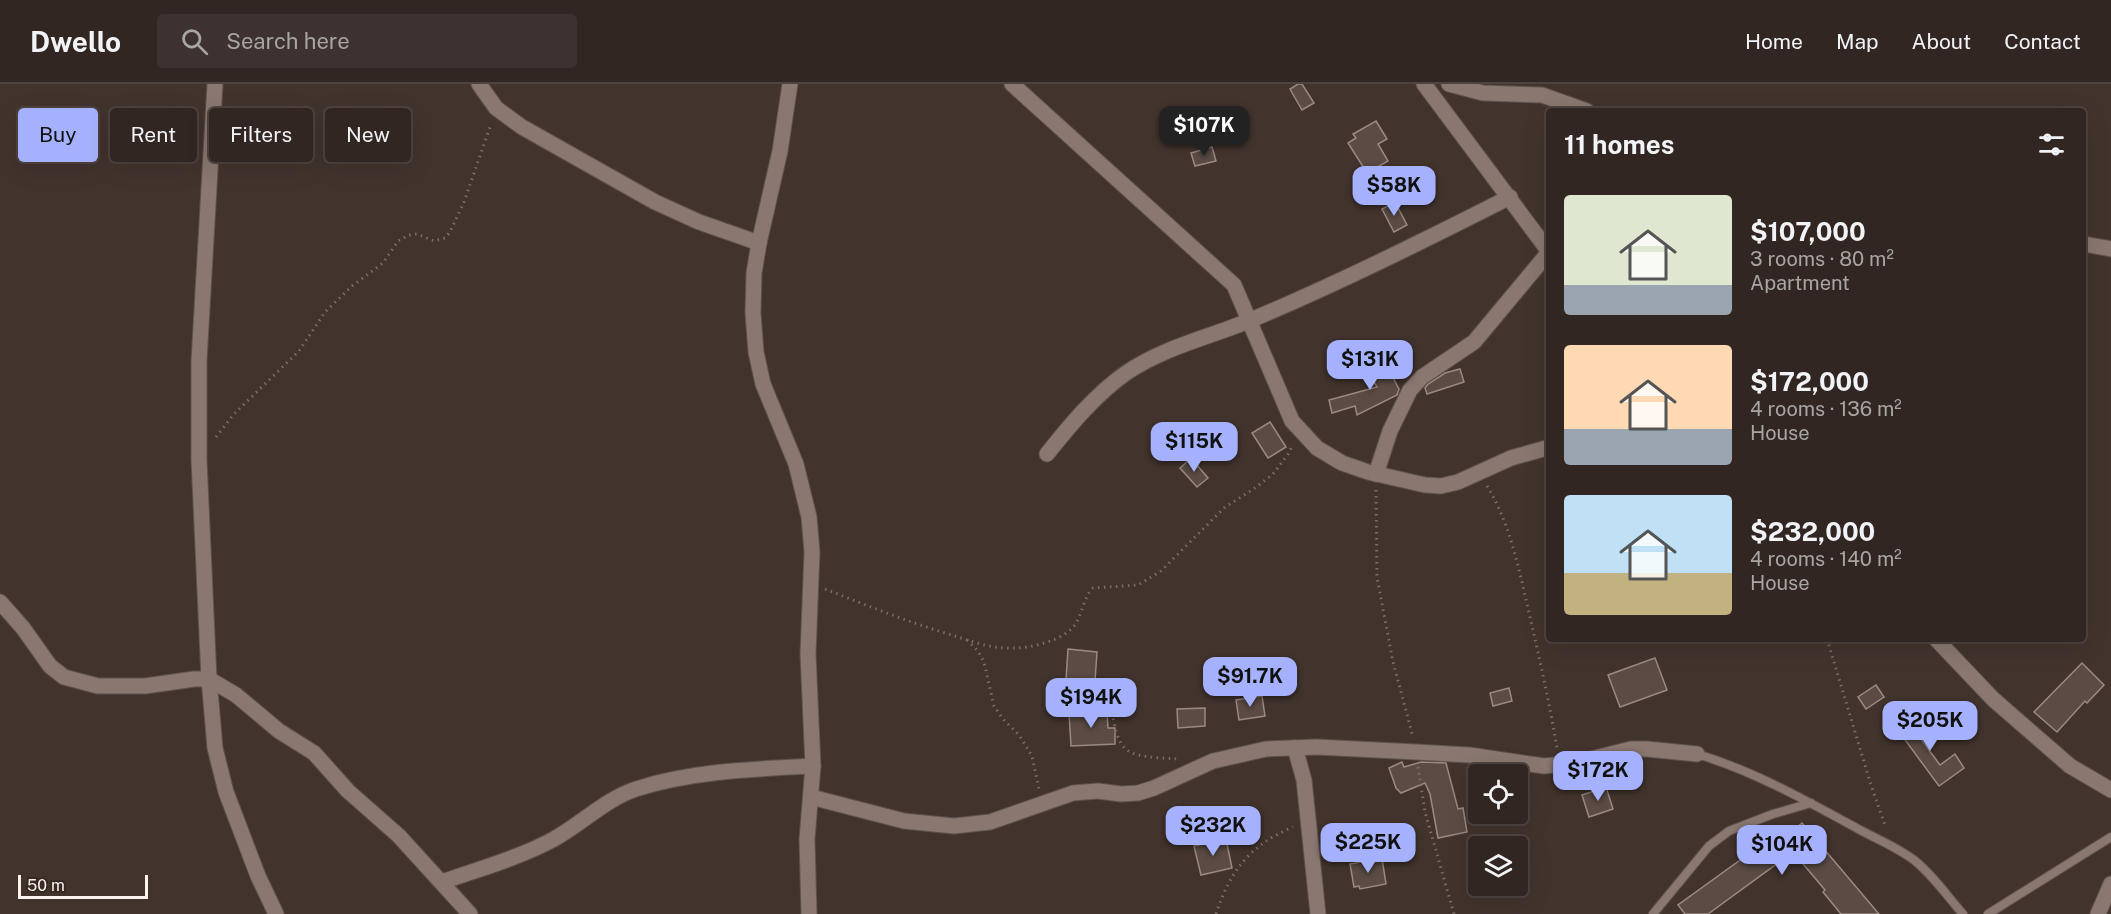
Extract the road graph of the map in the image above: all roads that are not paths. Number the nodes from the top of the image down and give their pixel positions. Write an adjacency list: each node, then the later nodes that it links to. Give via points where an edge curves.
1 (215, 84): 20 (street, via 199,361 199,460)
2 (479, 84): 9 (street, via 496,108 522,127 655,202)
3 (790, 84): 9 (street, via 780,151)
4 (1012, 84): 14 (street, via 1234,285)
5 (1424, 84): 8 (street)
6 (1449, 84): 7 (street, via 1483,93 1542,95)
7 (1579, 108)
8 (1510, 197): 11 (street); 14 (street, via 1389,258)
9 (759, 243): 23 (street, via 753,313 758,360 763,384 796,464 809,517)
10 (2086, 244): 12 (street)
11 (1546, 249)
12 (2111, 249)
13 (1546, 257): 17 (street, via 1474,342 1422,377 1410,390 1390,431)
14 (1250, 320): 16 (street, via 1153,357 1128,372 1078,414); 17 (street, via 1299,430 1330,456)
15 (1546, 448): 17 (street, via 1441,486)
16 (1047, 454)
17 (1376, 474)
18 (0, 602): 20 (street, via 50,666 64,676 98,686)
19 (1939, 642): 24 (street, via 2018,722 2070,766)
20 (209, 679): 28 (street, via 314,753); 30 (street, via 215,748 226,792)
21 (1296, 748): 22 (street, via 1469,755 1532,765 1575,763 1631,749); 25 (street, via 1266,749 1213,761 1138,793 1073,793 990,822 954,826 904,821); 33 (street, via 1304,780)
22 (1696, 754): 26 (lane, via 1724,762)
23 (813, 766): 25 (street); 28 (street, via 698,776 633,790 553,840)
24 (2111, 790)
25 (811, 797): 32 (street, via 807,839)
26 (1811, 803): 34 (lane, via 1729,831 1709,846); 35 (lane, via 1914,860)
27 (2111, 837): 36 (lane)
28 (442, 882): 31 (street)
29 (2111, 884): 37 (street)
30 (276, 914)
31 (470, 914)
32 (809, 914)
33 (1318, 914)
34 (1653, 914)
35 (1963, 914)
36 (1988, 914)
37 (2098, 914)

